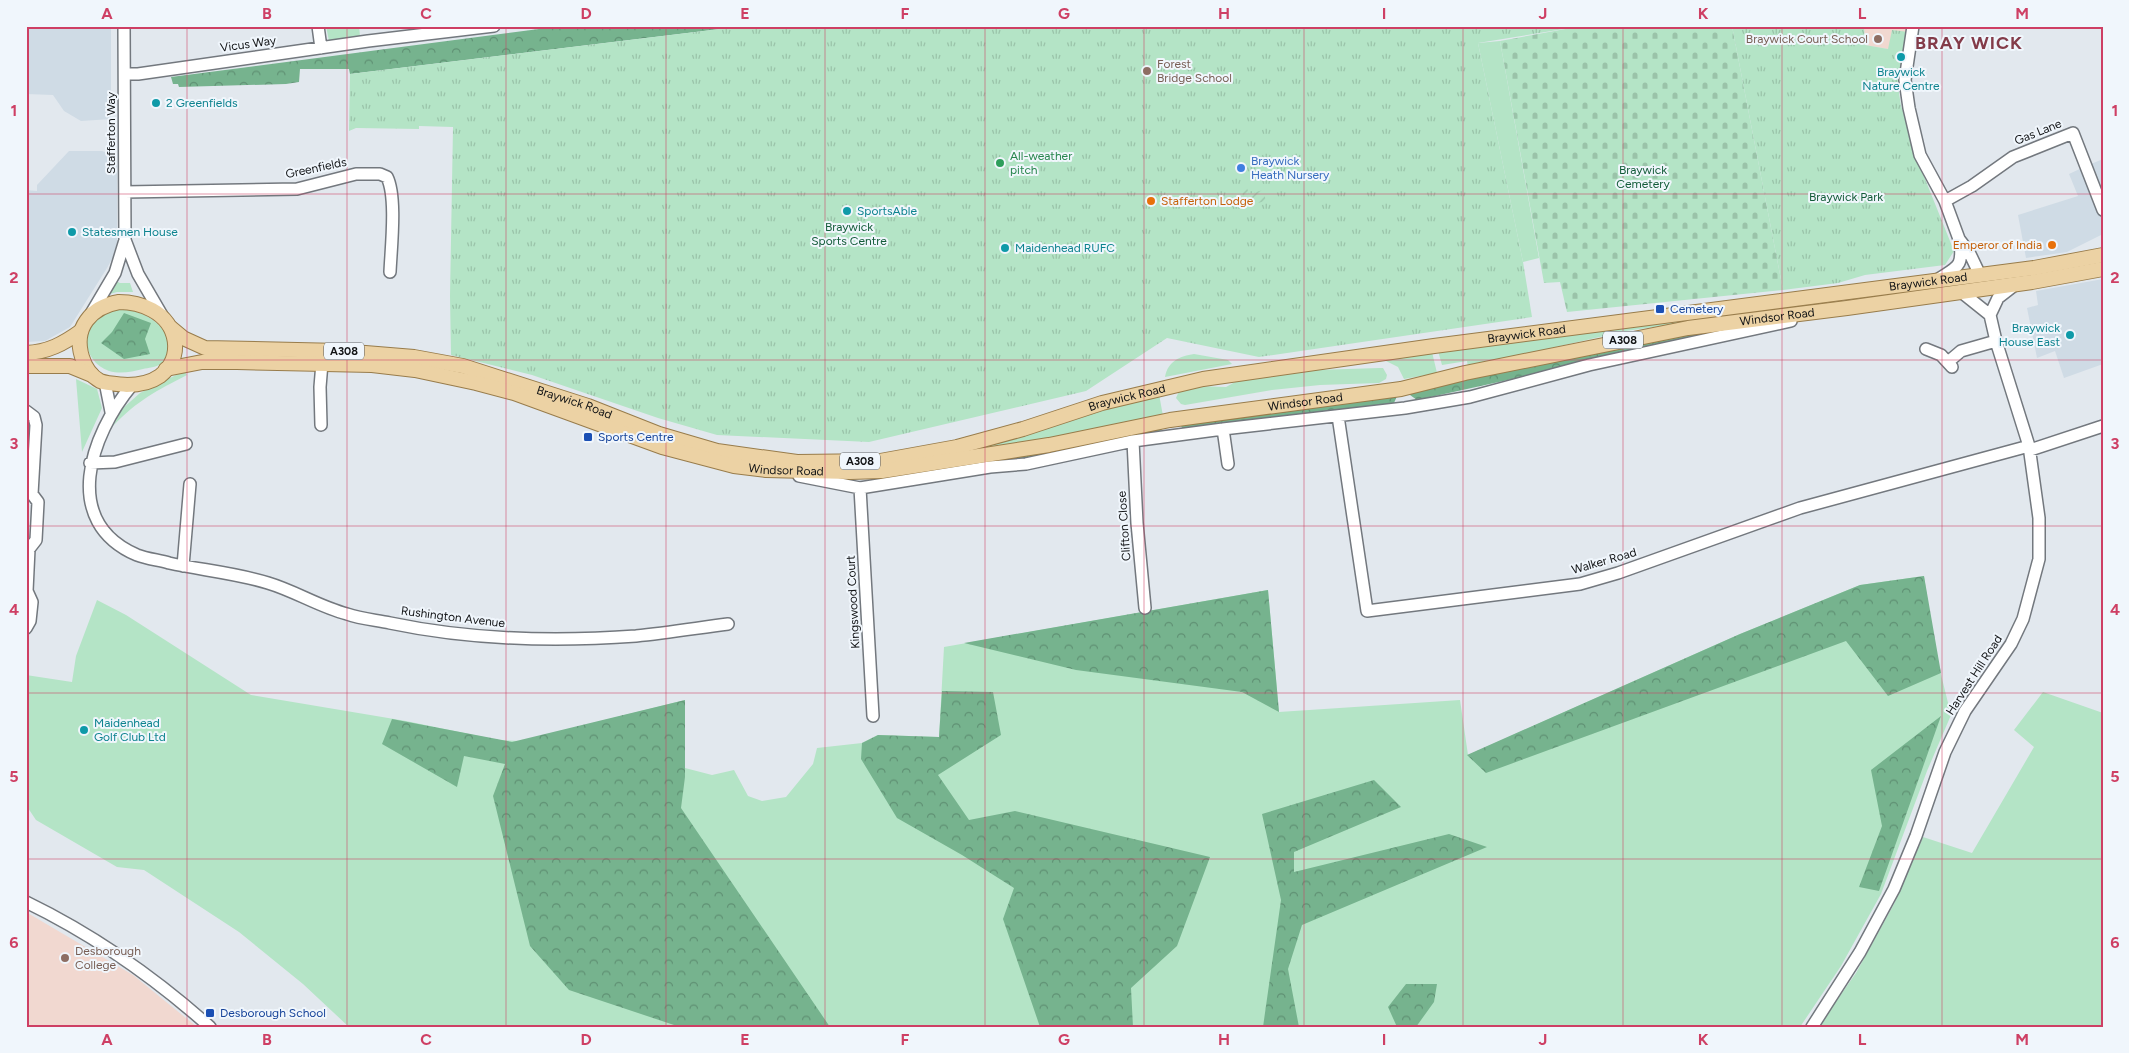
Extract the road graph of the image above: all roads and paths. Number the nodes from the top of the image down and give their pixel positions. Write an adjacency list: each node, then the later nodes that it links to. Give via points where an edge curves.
1 (124, 26): 6 (street, Stafferton Way)
2 (318, 26): 5 (street)
3 (494, 26): 5 (street, Vicus Way)
4 (1913, 26): 8 (street, via 1906,80 1909,108 1920,154)
5 (321, 48): 6 (street, Vicus Way)
6 (125, 74): 7 (street, Stafferton Way)
7 (125, 192): 11 (street, Stafferton Way); 14 (street, Greenfields, via 297,189 356,174 380,174 390,183 392,202)
8 (1945, 201): 9 (street, Gas Lane, via 2014,157 2073,133); 10 (street)
9 (2103, 210)
10 (1960, 239): 15 (street); 16 (street, via 1962,258 1957,267)
11 (125, 240): 21 (street, Stafferton Way, via 138,274); 22 (street, Stafferton Way, via 115,272)
12 (2103, 255): 15 (main road, Braywick Road / A308)
13 (2103, 269): 17 (main road, Windsor Road / A308)
14 (390, 272)
15 (1980, 275): 16 (main road, Braywick Road / A308)
16 (1934, 281): 21 (main road, Braywick Road / A308, via 1203,379 1102,402 1023,429 956,447 871,461 797,462 717,451 463,366 414,357 341,351 205,348 183,338)
17 (2016, 284): 18 (main road, Windsor Road / A308); 20 (street, via 1998,298)
18 (1960, 292): 19 (main road, Windsor Road / A308); 20 (street)
19 (1847, 308): 34 (street, via 1589,365 1470,397); 43 (main road, Windsor Road / A308, via 1688,328 1401,389 1170,420 969,459 882,471)
20 (1990, 315): 23 (street, Harvest Hill Road)
21 (167, 323): 22 (main road, A308, via 140,304 119,302 98,310); 28 (main road, via 175,336 176,352)
22 (84, 325): 25 (main road, A308, via 56,347 45,352); 29 (main road, via 81,353)
23 (1996, 341): 24 (street, via 1961,351 1950,364 1942,355); 40 (street, Harvest Hill Road)
24 (1926, 349)
25 (26, 353)
26 (322, 363): 28 (main road, A308, via 202,362); 35 (street); 43 (main road, Windsor Road / A308, via 415,370 476,382 662,447 734,466)
27 (26, 366): 29 (main road, A308, via 70,366)
28 (166, 369): 31 (main road, A308, via 160,376)
29 (92, 375): 30 (main road, A308)
30 (105, 382): 31 (main road, A308); 33 (street)
31 (132, 385): 33 (street, Rushington Avenue)
32 (26, 411): 46 (street, via 34,417 36,425)
33 (111, 412): 41 (street, Rushington Avenue)
34 (1338, 416): 37 (street); 40 (street, Walker Road, via 1367,611 1580,584 1800,508)
35 (321, 425)
36 (2103, 426): 40 (street)
37 (1223, 429): 38 (street); 42 (street)
38 (1133, 441): 45 (street, via 1026,464); 49 (street, Clifton Close)
39 (180, 443): 41 (street, via 115,462)
40 (2030, 448): 55 (street, Harvest Hill Road, via 2039,518 2039,559 2023,619 2011,644 1964,711 1945,752 1894,889 1860,952)
41 (90, 463): 48 (street, Rushington Avenue, via 90,493 98,520 111,541 138,556)
42 (1228, 464)
43 (766, 470): 45 (street)
44 (190, 484): 48 (street)
45 (860, 488): 52 (street, Kingswood Court)
46 (29, 496): 47 (street, via 38,502 36,540)
47 (28, 548): 51 (street, via 28,591 32,602)
48 (183, 566): 50 (street, Rushington Avenue, via 268,582 346,614 481,637 576,639 637,636)
49 (1144, 608)
50 (728, 624)
51 (26, 628)
52 (873, 716)
53 (26, 902): 54 (street, via 73,926 130,962)
54 (210, 1027)
55 (1812, 1027)

